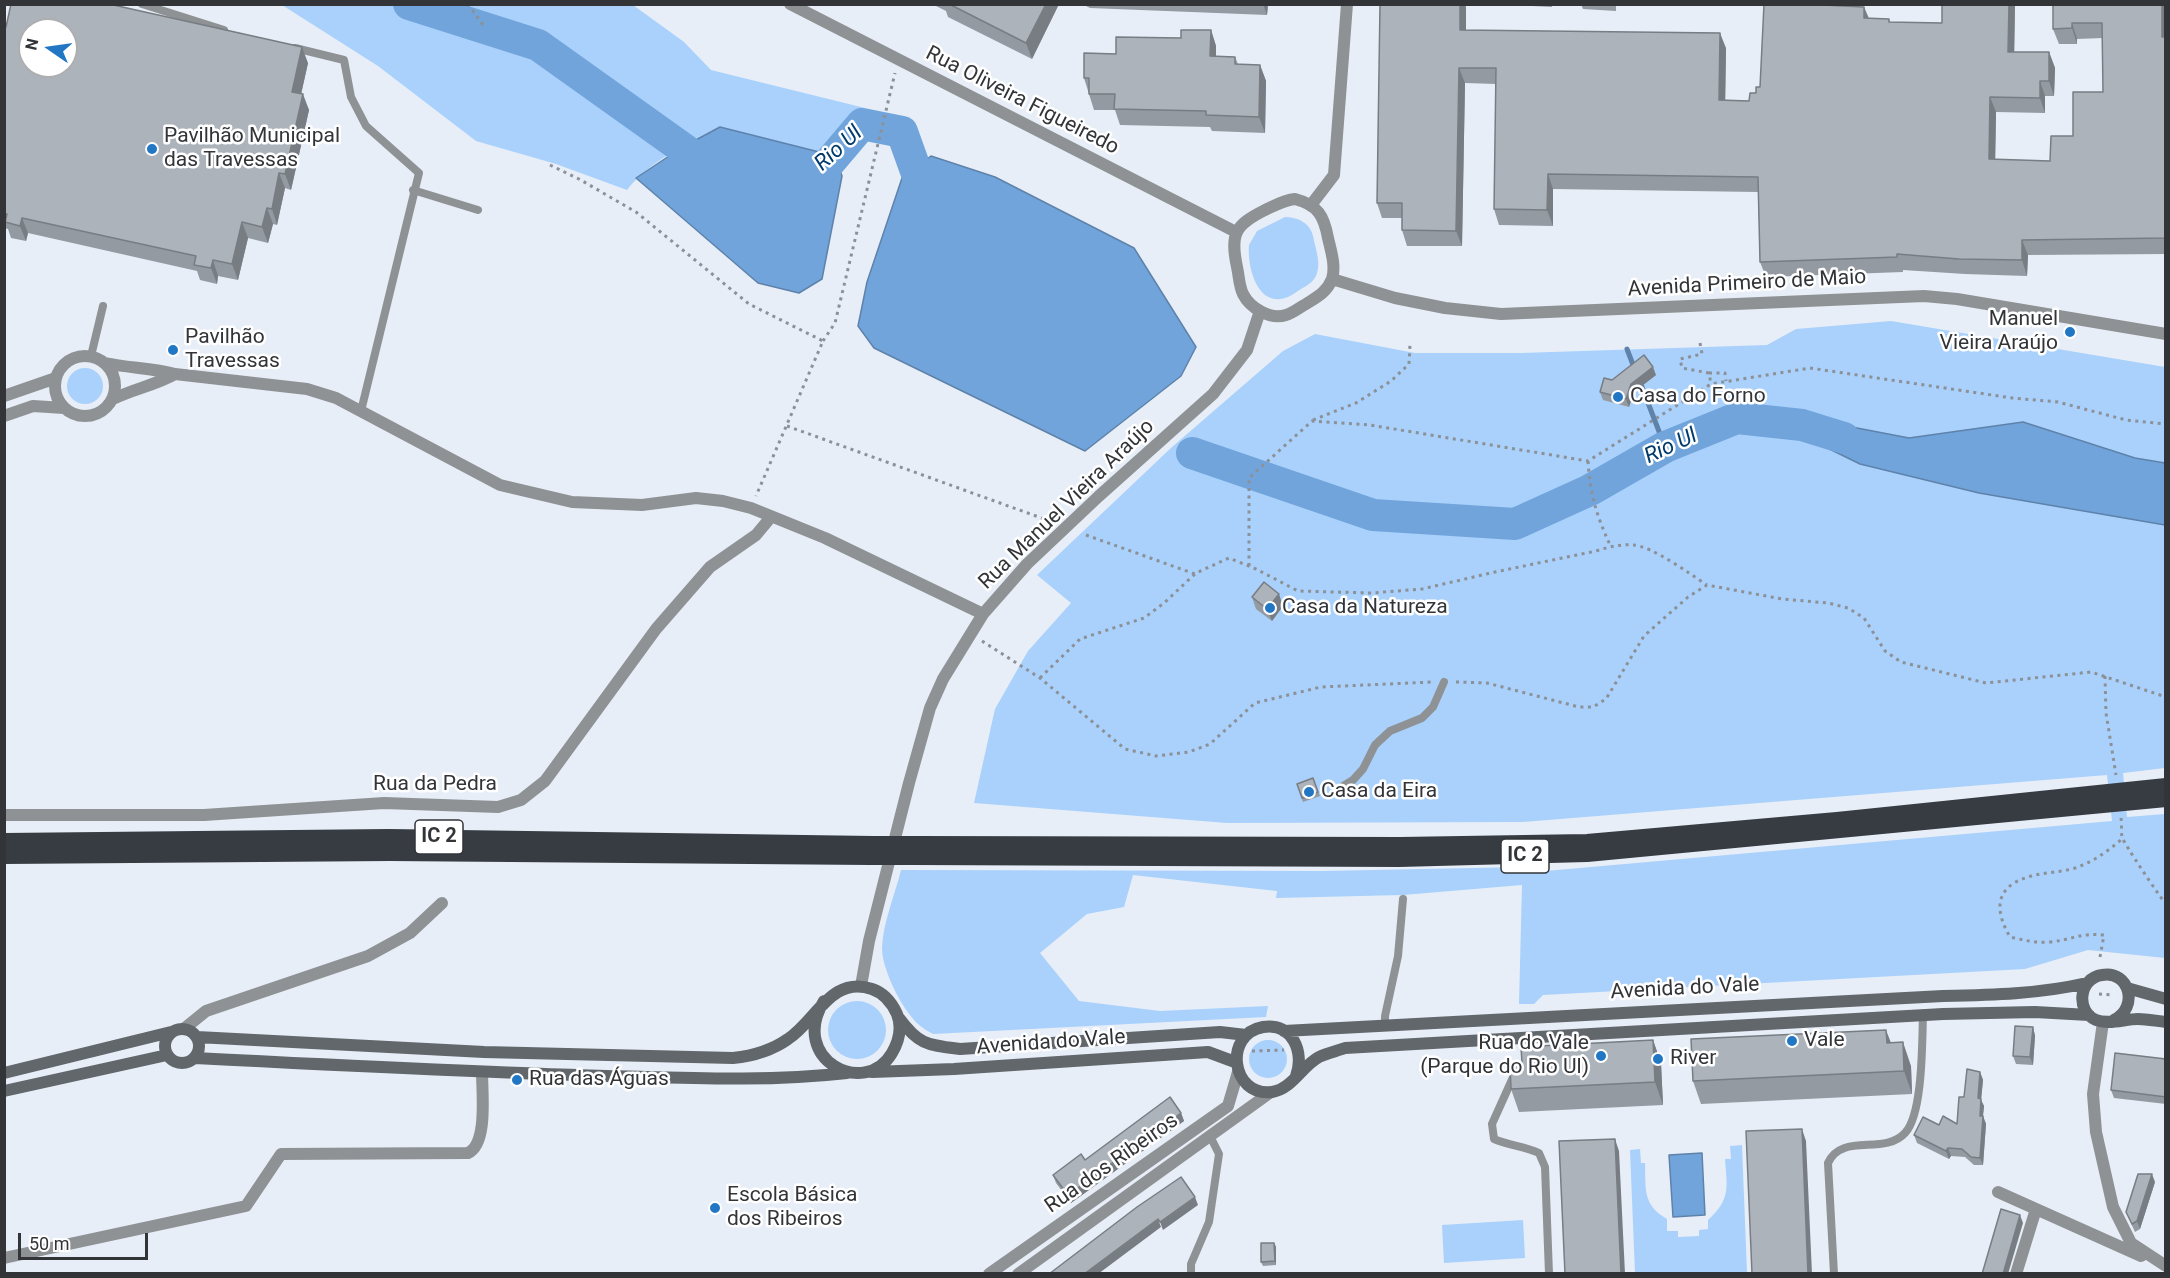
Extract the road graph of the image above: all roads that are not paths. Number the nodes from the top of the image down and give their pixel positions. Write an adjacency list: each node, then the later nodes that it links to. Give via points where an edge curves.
1 (142, 4): 4 (lane)
2 (790, 4): 9 (street, Rua Oliveira Figueiredo)
3 (1347, 4): 7 (street, via 1334,176)
4 (229, 32)
5 (286, 46): 6 (lane, via 344,60 351,97 366,126 419,172)
6 (413, 190): 8 (lane); 21 (lane)
7 (1311, 205): 9 (street, via 1286,200 1247,219); 10 (street, via 1325,220 1333,261)
8 (478, 210)
9 (1236, 232): 12 (street, via 1233,247 1242,293)
10 (1332, 279): 12 (street, via 1320,295 1286,315); 13 (street, Avenida Primeiro de Maio, via 1395,298 1501,314 1924,296)
11 (103, 306): 14 (lane)
12 (1260, 311): 24 (street, Rua Manuel Vieira Araújo, via 1247,350 1213,394 1027,564)
13 (2165, 334)
14 (90, 356): 15 (street); 17 (street, via 68,361)
15 (105, 363): 16 (street); 19 (street, via 115,380)
16 (175, 374): 19 (street); 21 (street, via 307,389)
17 (56, 378): 18 (street); 20 (street, via 55,388)
18 (4, 396)
19 (113, 399): 20 (street, via 100,413 91,416)
20 (64, 408): 22 (street, via 33,406)
21 (360, 411): 23 (street, via 500,485 572,502 642,505 696,498 723,501)
22 (4, 416)
23 (771, 517): 24 (street, via 825,538); 29 (street, Rua da Pedra, via 756,535 710,567 656,629 545,781 521,800 498,807 384,803 204,815)
24 (983, 614): 36 (street, Rua Manuel Vieira Araújo, via 930,708 879,897)
25 (1444, 682): 27 (lane, via 1433,707 1422,718 1390,731 1375,745 1363,769)
26 (2166, 786): 32 (highway, IC 2, via 1587,842)
27 (1340, 788)
28 (2166, 799): 32 (highway, IC 2, via 1587,854 1399,859)
29 (4, 815)
30 (4, 841): 31 (highway, IC 2, via 389,837)
31 (872, 850): 32 (highway, IC 2, bridge); 33 (highway, IC 2)
32 (915, 851)
33 (4, 856)
34 (1403, 899): 46 (lane, via 1398,956)
35 (442, 903): 47 (street, via 410,933 368,956 206,1011)
36 (861, 986): 40 (main road, via 847,987); 43 (main road, via 884,996)
37 (2085, 988): 38 (main road, Avenida do Vale, via 2095,977 2109,974 2121,980); 42 (main road, via 2084,1007); 46 (main road, Avenida do Vale)
38 (2128, 992): 39 (main road, Avenida do Vale); 44 (main road, via 2124,1013)
39 (2166, 999)
40 (824, 1001): 51 (main road, via 787,1040 768,1051 733,1058 484,1052); 59 (main road, via 813,1025 814,1039 819,1051 833,1065)
41 (1923, 1015): 42 (main road, Avenida do Vale); 60 (main road, Avenida do Vale, via 1531,1043 1345,1048 1319,1057); 73 (lane, via 1922,1067 1914,1114 1906,1133 1894,1141 1842,1148 1833,1153 1828,1163)
42 (2088, 1015): 44 (main road, Avenida do Vale)
43 (898, 1017): 50 (main road, Avenida do Vale, via 913,1036 931,1046 960,1049 1220,1032); 58 (main road, via 900,1031 891,1056)
44 (2108, 1021): 45 (main road, Avenida do Vale); 66 (street, via 2093,1094 2096,1132 2113,1207 2131,1243)
45 (2166, 1022)
46 (1385, 1024): 48 (main road, Avenida do Vale)
47 (185, 1028): 49 (main road); 51 (main road)
48 (1284, 1031): 50 (main road, Avenida do Vale, via 1265,1027); 60 (main road, via 1293,1037 1299,1050)
49 (171, 1032): 52 (main road, via 165,1040); 56 (main road)
50 (1246, 1035): 54 (main road, via 1240,1043)
51 (197, 1037): 53 (main road)
52 (167, 1054): 53 (main road, via 182,1063); 61 (main road)
53 (195, 1058): 57 (main road)
54 (1237, 1062): 58 (main road, Avenida do Vale, via 1208,1052); 62 (main road, Avenida do Vale, via 1244,1081 1252,1088); 69 (street, Rua dos Ribeiros, via 1228,1106)
55 (1517, 1068): 72 (lane, via 1492,1124 1494,1139 1539,1153 1545,1167)
56 (4, 1072)
57 (482, 1072): 59 (main road, via 731,1079); 67 (street, via 481,1138 468,1154 281,1154 246,1206)
58 (868, 1072): 59 (main road)
59 (851, 1073)
60 (1296, 1076): 62 (main road, Avenida do Vale, via 1290,1084)
61 (4, 1091)
62 (1271, 1092): 63 (street, Rua dos Ribeiros)
63 (1210, 1136): 70 (street, Rua dos Ribeiros); 71 (lane, via 1219,1154 1209,1222 1191,1264)
64 (1998, 1192): 65 (street)
65 (2036, 1209): 66 (street, via 2136,1255); 74 (street)
66 (2151, 1257): 68 (street)
67 (4, 1258)
68 (2166, 1266)
69 (989, 1274)
70 (1018, 1274)
71 (1191, 1274)
72 (1549, 1274)
73 (1834, 1274)
74 (2016, 1274)

